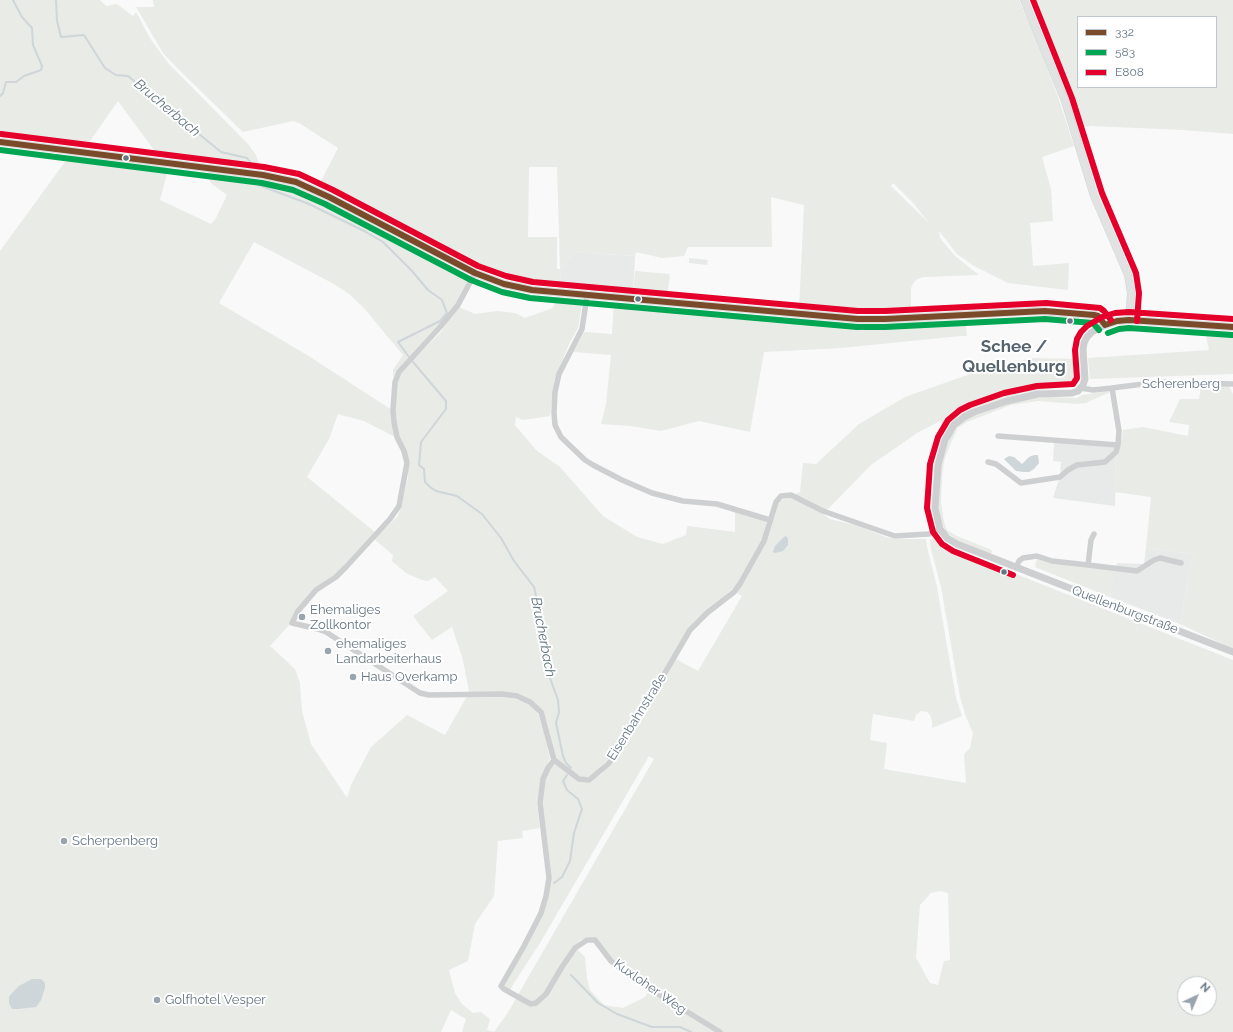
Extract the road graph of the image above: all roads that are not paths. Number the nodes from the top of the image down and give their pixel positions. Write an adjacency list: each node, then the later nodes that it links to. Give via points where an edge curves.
1 (1024, 0): 5 (main road, via 1065,101 1094,196 1128,275 1131,298)
2 (0, 142): 3 (main road, via 263,175 296,182)
3 (475, 273): 4 (main road, via 522,288); 21 (street, via 458,304 399,372 394,382 394,422 407,463 399,506 346,568 316,590 298,611 292,624 326,632 420,693 502,694 517,696 530,702 541,712)
4 (586, 296): 6 (main road, via 858,319 1022,311 1052,312 1094,315); 14 (street, via 582,328 559,374 555,392 555,425 561,438 589,462 646,490 683,501 717,504)
5 (1129, 320): 6 (main road); 7 (main road)
6 (1105, 325): 9 (street, via 1087,337 1083,350 1085,379)
7 (1233, 327)
8 (1233, 384): 10 (street, Scherenberg, via 1158,382)
9 (1081, 388): 10 (street, Scherenberg); 15 (street, Quellenburgstraße, via 1072,393 1038,394 1007,401 981,409 959,421 945,440 938,465 935,508)
10 (1112, 388): 12 (street)
11 (998, 436): 12 (street)
12 (1118, 445): 13 (street, via 1116,452 1105,462 1077,465 1060,477 1020,483 996,464)
13 (988, 462)
14 (770, 520): 15 (street, Eisenbahnstraße, via 778,498 791,495 823,511 895,536 929,534); 21 (street, Eisenbahnstraße, via 764,541 740,584 690,630 616,755 589,780 580,779)
15 (940, 529): 19 (street, Quellenburgstraße, via 947,538 957,544)
16 (1094, 534): 18 (street)
17 (1182, 563): 18 (street, Quellenburgstraße, via 1160,558 1137,571)
18 (1088, 565): 19 (street, Quellenburgstraße, via 1037,556 1023,558)
19 (1016, 568): 20 (street, Quellenburgstraße)
20 (1233, 652)
21 (554, 760): 22 (street, Kuxloher Weg, via 543,779 540,803 549,878 546,896 541,913 501,986 531,1004 536,1003 546,994 576,948 587,940 595,940 611,961 634,979)
22 (720, 1032)

